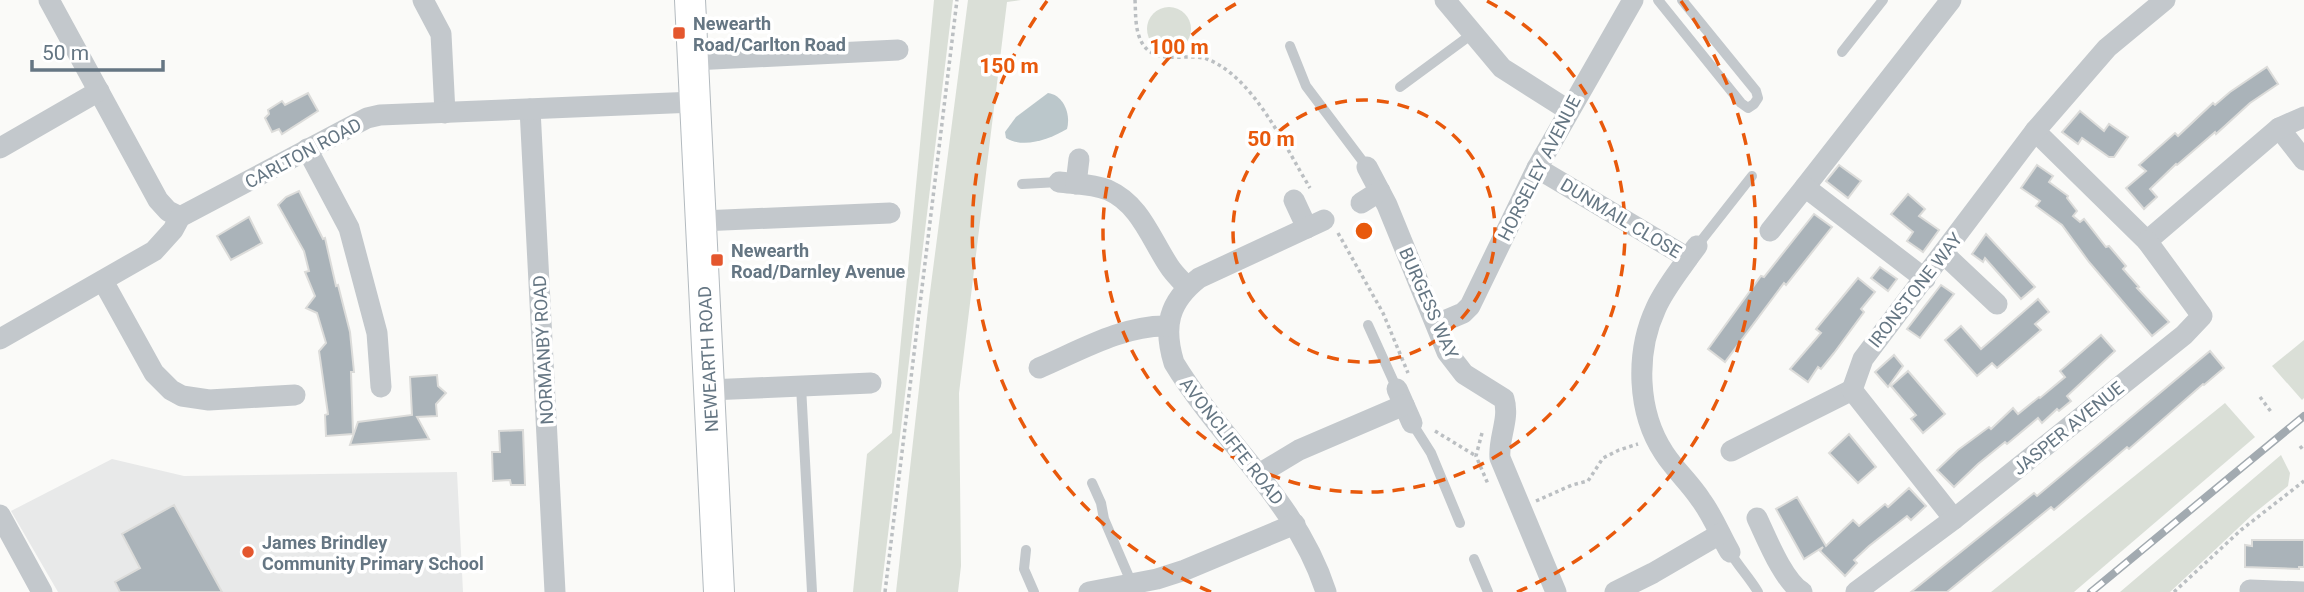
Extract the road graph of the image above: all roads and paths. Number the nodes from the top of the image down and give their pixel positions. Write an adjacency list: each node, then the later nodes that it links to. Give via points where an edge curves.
1 (49, 0): 18 (street)
2 (423, 0): 22 (street, via 441,34)
3 (690, 0): 16 (main road, NEWEARTH ROAD)
4 (957, 0): 86 (path)
5 (1445, 0): 12 (street)
6 (1633, 0): 21 (street, HORSELEY AVENUE)
7 (1658, 0): 8 (lane, via 1741,103 1748,108 1755,104 1756,91)
8 (1682, 0)
9 (1883, 0): 15 (lane)
10 (1951, 0): 35 (street)
11 (2165, 0): 25 (street, IRONSTONE WAY, via 2107,48)
12 (1472, 34): 17 (lane); 21 (street, via 1502,68)
13 (1290, 46): 30 (lane, BURGESS WAY, via 1306,86)
14 (897, 50): 16 (street)
15 (1842, 52)
16 (693, 60): 19 (main road, NEWEARTH ROAD)
17 (1400, 87)
18 (99, 91): 26 (street); 40 (street, via 158,200)
19 (695, 102): 20 (street, CARLTON ROAD); 41 (main road, NEWEARTH ROAD)
20 (530, 109): 22 (street, CARLTON ROAD); 83 (street, NORMANBY ROAD)
21 (1568, 110): 31 (street, HORSELEY AVENUE)
22 (445, 113): 27 (street, CARLTON ROAD, via 366,118)
23 (2304, 117): 24 (street)
24 (2279, 128): 29 (street); 43 (street)
25 (2035, 131): 43 (street); 45 (street, IRONSTONE WAY)
26 (0, 148)
27 (307, 149): 40 (street, CARLTON ROAD); 57 (street, via 349,228 377,333)
28 (1079, 159): 33 (street)
29 (2304, 160)
30 (1367, 167): 36 (street, BURGESS WAY)
31 (1536, 168): 44 (street, DUNMAIL CLOSE); 50 (street, HORSELEY AVENUE, via 1470,306)
32 (1752, 176): 44 (lane, DUNMAIL CLOSE)
33 (1067, 183): 34 (lane); 48 (street, via 1108,190 1131,206 1170,270)
34 (1022, 184)
35 (1805, 187): 42 (street); 46 (street)
36 (1380, 191): 38 (street); 50 (street, BURGESS WAY)
37 (1294, 200): 48 (street, via 1315,224)
38 (1361, 203)
39 (890, 213): 41 (street)
40 (180, 217): 47 (street, CARLTON ROAD, via 154,251)
41 (701, 221): 59 (main road, NEWEARTH ROAD)
42 (1770, 231)
43 (2147, 241): 74 (street, JASPER AVENUE, via 2202,316)
44 (1693, 252): 64 (street, via 1661,299 1647,334 1642,383)
45 (1944, 254): 46 (street, IRONSTONE WAY); 49 (street)
46 (1925, 279): 60 (street, IRONSTONE WAY, via 1863,359)
47 (103, 281): 53 (street, CARLTON ROAD); 58 (street, via 154,373 171,390 209,400)
48 (1187, 287): 52 (street)
49 (1997, 304)
50 (1437, 324): 71 (street, BURGESS WAY, via 1447,352 1464,374 1504,399 1500,458)
51 (1367, 325): 62 (lane)
52 (1167, 326): 54 (street, via 1139,327); 68 (street, AVONCLIFFE ROAD, via 1168,345 1179,371)
53 (0, 339)
54 (1053, 370)
55 (871, 382): 56 (street)
56 (801, 386): 59 (street); 85 (lane)
57 (381, 387)
58 (281, 390)
59 (709, 390): 84 (main road, NEWEARTH ROAD)
60 (1852, 390): 66 (street); 74 (street)
61 (2260, 397): 63 (path)
62 (1404, 406): 68 (street, via 1299,450); 75 (lane, via 1431,453)
63 (2272, 412)
64 (1653, 432): 71 (path, via 1639,444 1603,458 1588,481); 77 (street, via 1676,470 1703,501)
65 (2300, 446): 67 (path)
66 (1731, 451)
67 (2304, 451)
68 (1259, 474): 76 (street, AVONCLIFFE ROAD)
69 (2304, 481): 96 (path, via 2241,530)
70 (1092, 483): 80 (lane)
71 (1521, 508): 91 (street, BURGESS WAY)
72 (0, 515): 82 (street)
73 (1757, 518): 94 (street, via 1779,562)
74 (1954, 519): 95 (street, JASPER AVENUE)
75 (1460, 523)
76 (1295, 524): 80 (street, via 1185,570); 89 (street, AVONCLIFFE ROAD)
77 (1725, 543): 92 (street); 93 (lane)
78 (1026, 550): 87 (lane, via 1024,569)
79 (1474, 559): 90 (lane)
80 (1132, 584): 88 (street)
81 (2250, 590): 97 (street)
82 (42, 592)
83 (555, 592)
84 (719, 592)
85 (812, 592)
86 (885, 592)
87 (1034, 592)
88 (1089, 592)
89 (1325, 592)
90 (1488, 592)
91 (1556, 592)
92 (1615, 592)
93 (1758, 592)
94 (1802, 592)
95 (1856, 592)
96 (2174, 592)
97 (2304, 592)

